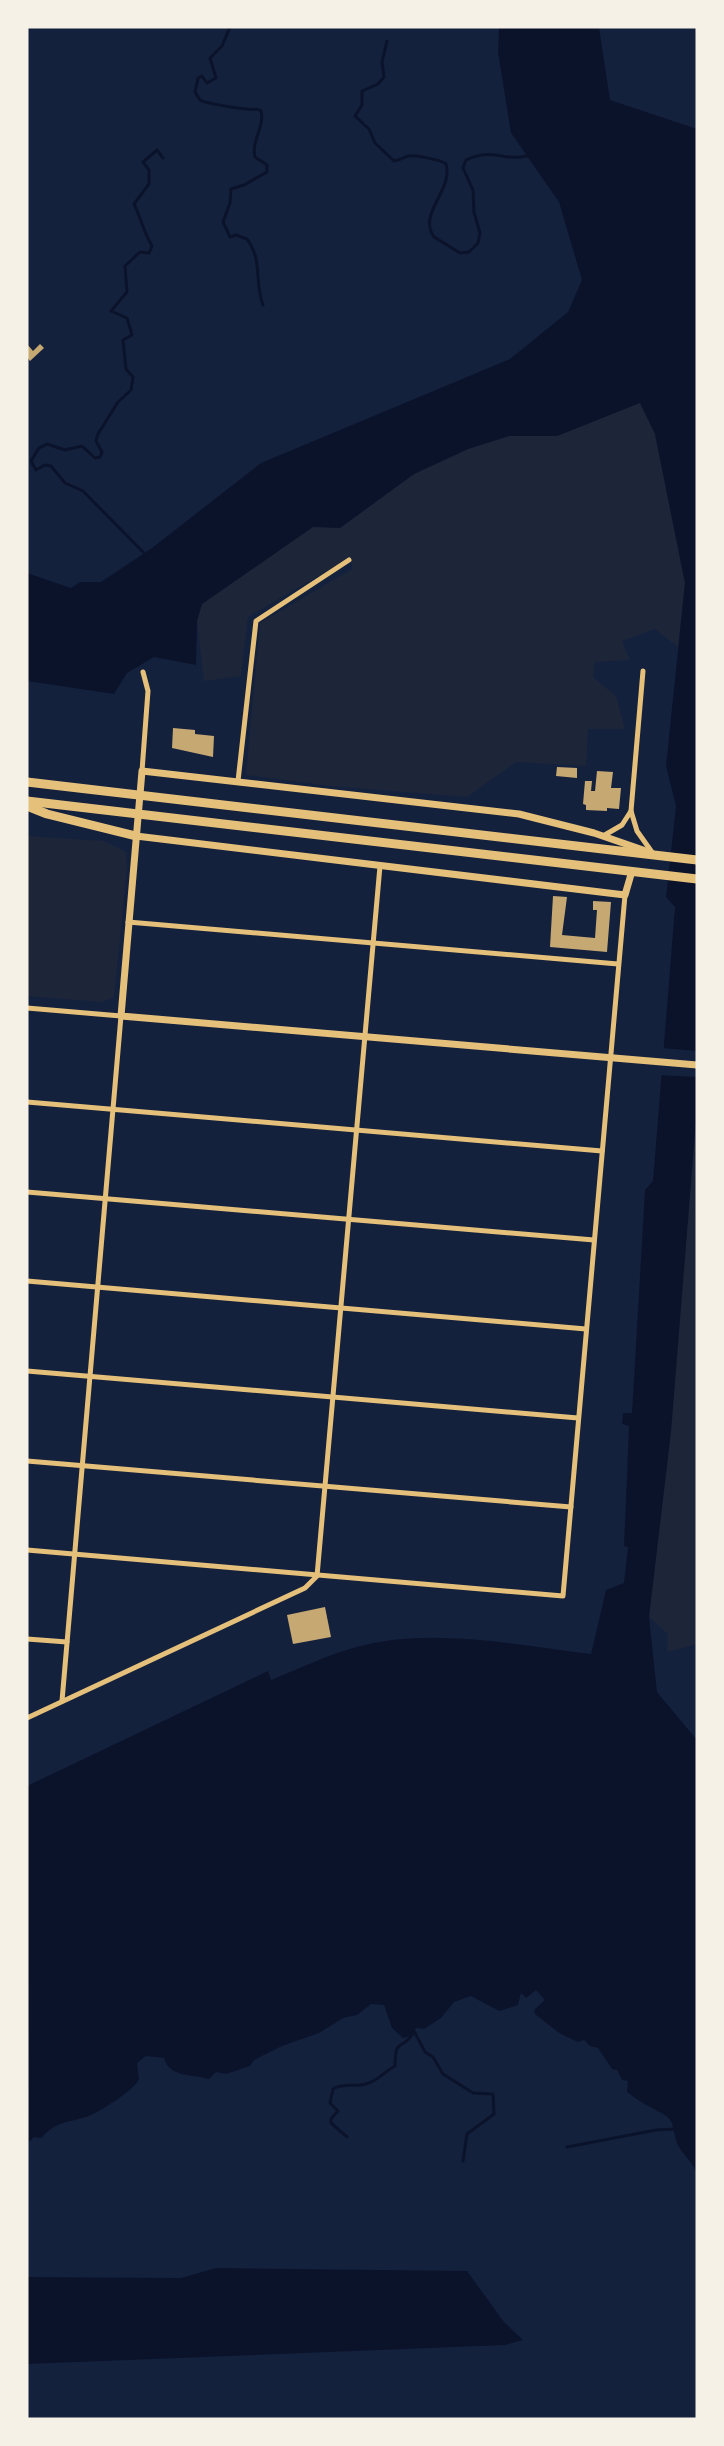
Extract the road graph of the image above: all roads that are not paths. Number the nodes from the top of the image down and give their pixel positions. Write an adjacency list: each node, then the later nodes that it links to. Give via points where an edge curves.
1 (350, 560): 6 (street, via 256,621)
2 (642, 671): 10 (street)
3 (143, 672): 4 (street, via 148,691)
4 (142, 771): 6 (street); 7 (street)
5 (27, 782): 7 (highway)
6 (238, 782): 13 (street, via 519,814)
7 (140, 795): 11 (street); 14 (highway)
8 (27, 801): 11 (highway)
9 (27, 806): 12 (highway)
10 (631, 811): 13 (street, via 622,825); 14 (street, via 637,831)
11 (138, 813): 12 (street); 17 (highway)
12 (136, 836): 16 (street); 20 (street)
13 (603, 836): 14 (street)
14 (654, 855): 15 (highway)
15 (697, 860)
16 (380, 866): 19 (street); 21 (street)
17 (632, 871): 18 (highway); 19 (street)
18 (697, 879)
19 (625, 895): 22 (street)
20 (128, 922): 21 (street); 24 (street)
21 (373, 943): 22 (street); 25 (street)
22 (618, 964): 26 (street)
23 (27, 1008): 24 (street)
24 (120, 1016): 25 (street); 29 (street)
25 (365, 1037): 26 (street); 30 (street)
26 (609, 1058): 27 (street); 31 (street)
27 (697, 1065)
28 (27, 1102): 29 (street)
29 (113, 1109): 30 (street); 33 (street)
30 (357, 1131): 31 (street); 34 (street)
31 (602, 1151): 35 (street)
32 (27, 1192): 33 (street)
33 (105, 1198): 34 (street); 37 (street)
34 (349, 1219): 35 (street); 38 (street)
35 (594, 1240): 39 (street)
36 (27, 1281): 37 (street)
37 (97, 1287): 38 (street); 41 (street)
38 (342, 1309): 39 (street); 42 (street)
39 (586, 1329): 43 (street)
40 (27, 1371): 41 (street)
41 (89, 1376): 42 (street); 45 (street)
42 (334, 1397): 43 (street); 46 (street)
43 (578, 1418): 47 (street)
44 (27, 1461): 45 (street)
45 (82, 1465): 46 (street); 49 (street)
46 (326, 1486): 47 (street); 50 (street)
47 (571, 1507): 50 (street, via 563,1596)
48 (27, 1550): 49 (street)
49 (75, 1554): 50 (street); 52 (street)
50 (317, 1576): 53 (street, via 305,1587)
51 (27, 1639): 52 (street)
52 (67, 1642): 53 (street)
53 (62, 1701): 54 (street)
54 (27, 1718)

